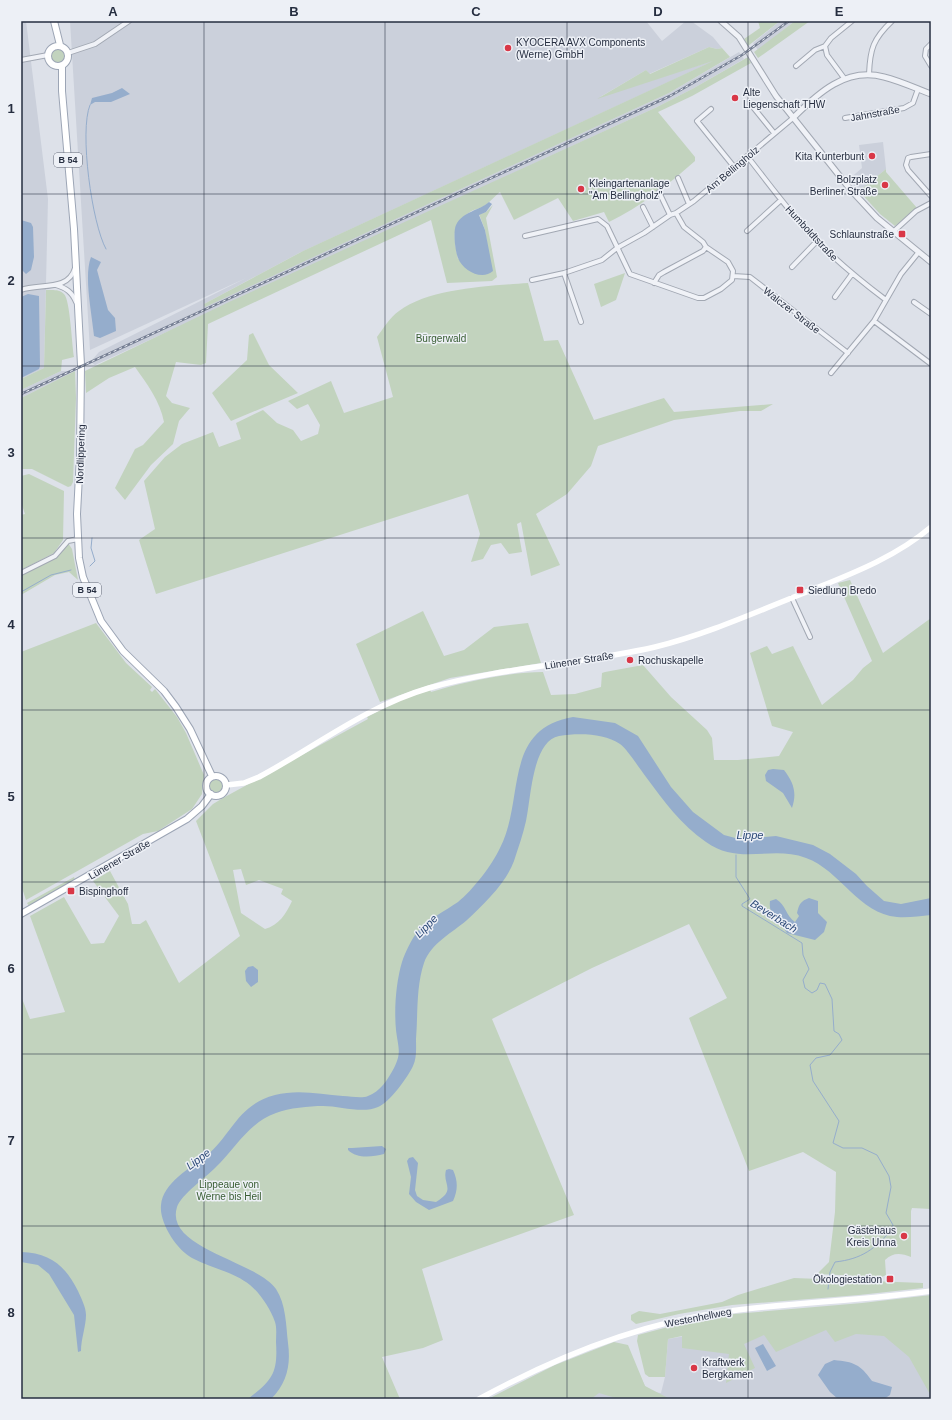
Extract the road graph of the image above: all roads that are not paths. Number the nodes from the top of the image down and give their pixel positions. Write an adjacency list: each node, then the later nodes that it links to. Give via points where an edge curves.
1 (54, 21): 7 (main road)
2 (129, 21): 9 (street, via 95,44)
3 (721, 21): 21 (street, via 739,37)
4 (852, 21): 8 (street)
5 (892, 21): 15 (street, via 873,45)
6 (931, 44): 14 (street, via 926,49 925,56)
7 (57, 46): 9 (main road, via 66,48); 10 (main road, via 49,51)
8 (825, 46): 13 (street, via 815,50); 16 (street, via 827,55)
9 (68, 53): 12 (main road, via 68,59)
10 (48, 55): 11 (street); 12 (main road, via 50,62)
11 (21, 60)
12 (59, 65): 45 (main road, Nordlippering / B 54)
13 (796, 66)
14 (931, 66)
15 (869, 74): 16 (street); 17 (street, via 891,79)
16 (844, 78): 21 (street, via 827,88)
17 (918, 90): 18 (street); 22 (street, Jahnstraße, via 912,102 904,108)
18 (931, 94)
19 (753, 107): 23 (street)
20 (710, 109): 26 (street, via 697,121)
21 (793, 118): 23 (street, Am Bellingholz); 38 (street, via 850,189)
22 (845, 118)
23 (774, 133): 25 (street, Am Bellingholz)
24 (931, 154): 29 (street, via 908,158 906,165)
25 (747, 156): 26 (street, Am Bellingholz); 30 (street, Humboldtstraße)
26 (735, 168): 31 (street, Am Bellingholz)
27 (678, 178): 31 (street)
28 (659, 192): 35 (street)
29 (931, 196)
30 (781, 200): 37 (street); 40 (street, Humboldtstraße)
31 (689, 204): 34 (street, Am Bellingholz)
32 (931, 204): 38 (street, via 916,211)
33 (644, 207): 36 (street)
34 (676, 213): 35 (street, Am Bellingholz); 41 (street, via 684,227)
35 (670, 215): 36 (street, Am Bellingholz)
36 (653, 227): 42 (street, Am Bellingholz)
37 (747, 231)
38 (893, 232): 43 (street)
39 (525, 236): 42 (street, via 598,219 607,226)
40 (817, 241): 46 (street); 48 (street, Humboldtstraße)
41 (706, 247): 49 (street, via 728,262); 51 (street, via 703,252 664,272)
42 (617, 248): 47 (street, Am Bellingholz, via 602,260); 51 (street, via 630,274)
43 (918, 253): 44 (street); 55 (street, via 901,274)
44 (931, 262)
45 (76, 264): 52 (street, via 71,277); 57 (main road, Nordlippering / B 54)
46 (792, 267)
47 (564, 273): 50 (street, Am Bellingholz); 60 (street)
48 (852, 274): 54 (street); 55 (street, Humboldtstraße)
49 (733, 276): 51 (street, via 729,283 704,298 693,297); 61 (street, Walczer Straße, via 750,277)
50 (532, 280)
51 (654, 283)
52 (56, 285): 53 (street); 57 (street, via 71,292)
53 (21, 290)
54 (835, 297)
55 (886, 300): 59 (street)
56 (914, 302): 58 (street)
57 (79, 310): 65 (main road, Nordlippering / B 54, via 82,398)
58 (931, 314)
59 (874, 321): 61 (street); 62 (street)
60 (581, 322)
61 (848, 353): 63 (street)
62 (931, 364)
63 (832, 373)
64 (931, 527): 67 (main road, Lünener Straße, via 885,558)
65 (78, 539): 66 (street, via 66,542 55,556); 69 (main road, Nordlippering / B 54, via 83,577 101,621 123,651 164,691 176,707 190,729)
66 (21, 573)
67 (792, 598): 68 (street); 70 (main road, Lünener Straße, via 701,633 654,647 468,679 405,696 368,714 259,777 244,783)
68 (810, 637)
69 (212, 776): 70 (main road, via 223,778); 71 (main road, via 206,783)
70 (227, 785): 71 (main road, via 221,795)
71 (211, 794): 72 (main road, Lünener Straße, via 187,820)
72 (21, 914)
73 (931, 1291): 74 (main road, Westenhellweg, via 737,1310 662,1324 557,1360)
74 (479, 1399)

